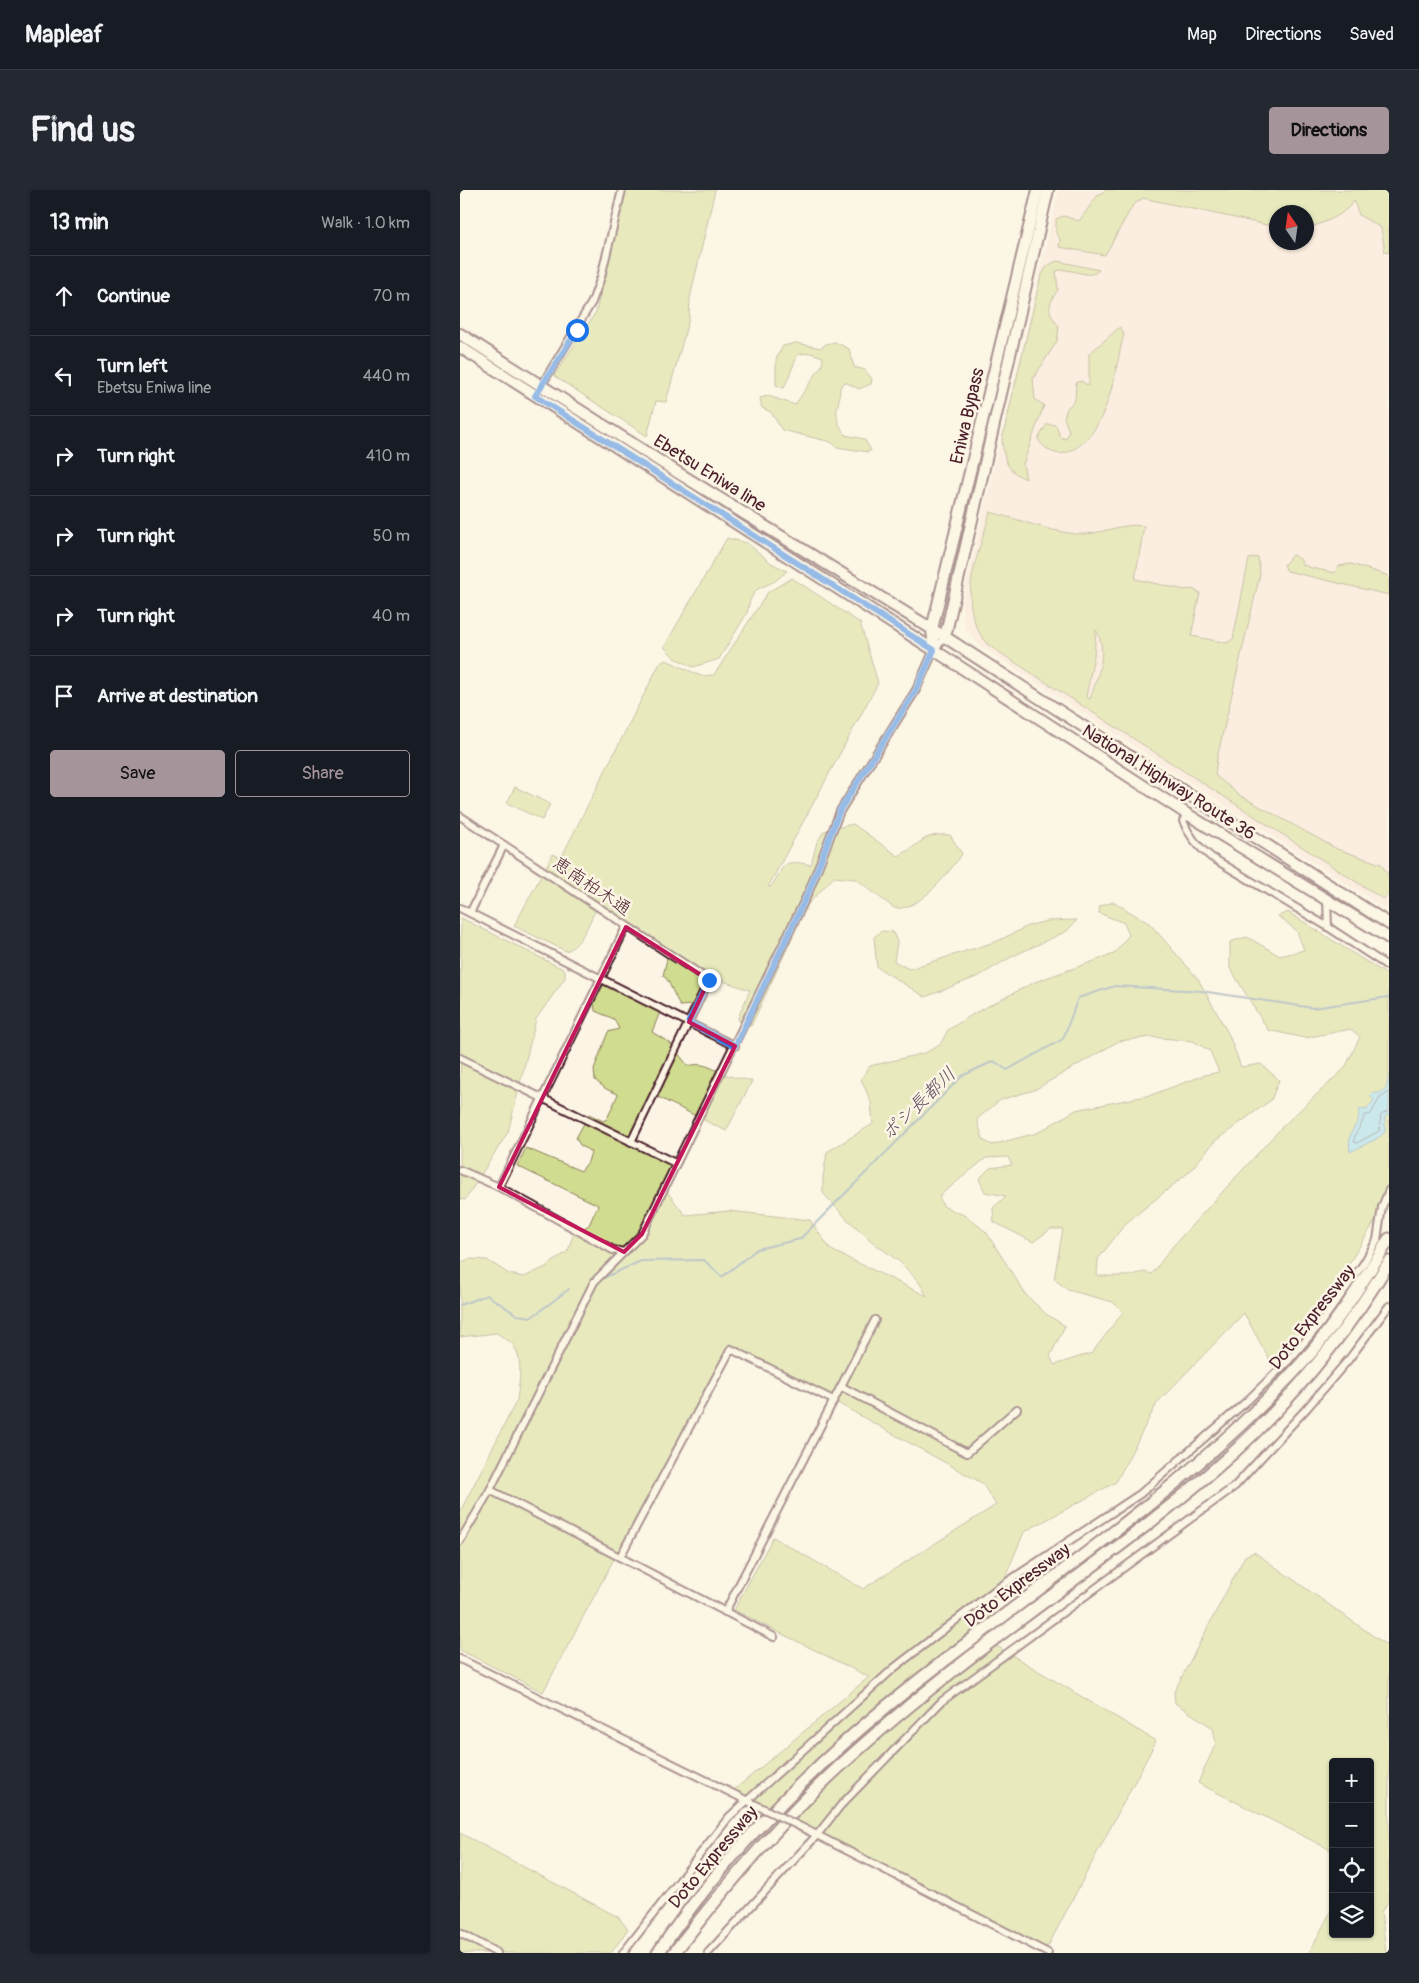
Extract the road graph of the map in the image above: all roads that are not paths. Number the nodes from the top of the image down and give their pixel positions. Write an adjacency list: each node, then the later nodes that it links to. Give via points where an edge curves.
1 (622, 190): 6 (street, via 592,302)
2 (1038, 190): 8 (main road, Eniwa Bypass)
3 (1048, 190): 9 (main road, Eniwa Bypass)
4 (460, 334): 6 (main road, Ebetsu Eniwa line)
5 (460, 347): 7 (main road, Ebetsu Eniwa line)
6 (542, 386): 7 (street); 8 (main road, Ebetsu Eniwa line)
7 (535, 396): 10 (main road, Ebetsu Eniwa line)
8 (932, 629): 9 (main road, Ebetsu Eniwa line); 10 (main road, Eniwa Bypass)
9 (945, 637): 10 (street); 17 (main road, National Highway Route 36)
10 (934, 650): 11 (main road, National Highway Route 36); 24 (street, via 916,690 840,810 809,891)
11 (1187, 814): 14 (main road, National Highway Route 36); 18 (street, via 1183,821 1187,832 1211,857)
12 (460, 817): 13 (street, 恵南柏木通)
13 (504, 845): 16 (street); 19 (street, 恵南柏木通)
14 (1327, 899): 18 (street); 20 (main road, National Highway Route 36)
15 (460, 908): 16 (street)
16 (470, 913): 22 (street)
17 (1389, 924)
18 (1328, 927): 21 (street)
19 (626, 928): 22 (street); 23 (street, 恵南柏木通, via 709,980)
20 (1389, 938)
21 (1389, 967)
22 (603, 978): 23 (street); 26 (street)
23 (689, 1022): 24 (street); 27 (street)
24 (735, 1046): 28 (street)
25 (460, 1058): 26 (street)
26 (544, 1098): 27 (street); 30 (street)
27 (631, 1142): 28 (street)
28 (675, 1164): 33 (street, via 642,1234)
29 (460, 1170): 30 (street)
30 (500, 1187): 33 (street, via 613,1250)
31 (1389, 1190): 46 (street, via 1382,1207 1377,1240 1344,1292 1288,1360 1247,1401 1140,1494 995,1590 894,1668)
32 (1389, 1240): 51 (highway, Doto Expressway, via 1363,1282 1291,1376 1227,1439 1160,1497 916,1682 855,1734 794,1790 701,1896)
33 (624, 1252): 40 (street, via 594,1282)
34 (1389, 1262): 52 (highway, Doto Expressway, via 1339,1337 1235,1451 1169,1507 999,1635 865,1743 752,1856)
35 (1389, 1306): 47 (street, via 1313,1401 1235,1486 942,1701 841,1805)
36 (875, 1320): 37 (street)
37 (842, 1387): 38 (street); 39 (street, via 967,1453)
38 (833, 1400): 42 (street, via 731,1349); 43 (street)
39 (1017, 1409)
40 (490, 1490): 41 (street); 42 (street)
41 (460, 1541)
42 (620, 1557): 43 (street)
43 (725, 1612): 44 (street)
44 (774, 1637)
45 (460, 1658): 46 (street)
46 (749, 1801): 47 (street, bridge); 50 (street, via 729,1817)
47 (817, 1835): 53 (street); 54 (street)
48 (460, 1933): 49 (street)
49 (498, 1953)
50 (623, 1953)
51 (658, 1953)
52 (674, 1953)
53 (708, 1953)
54 (1048, 1953)

